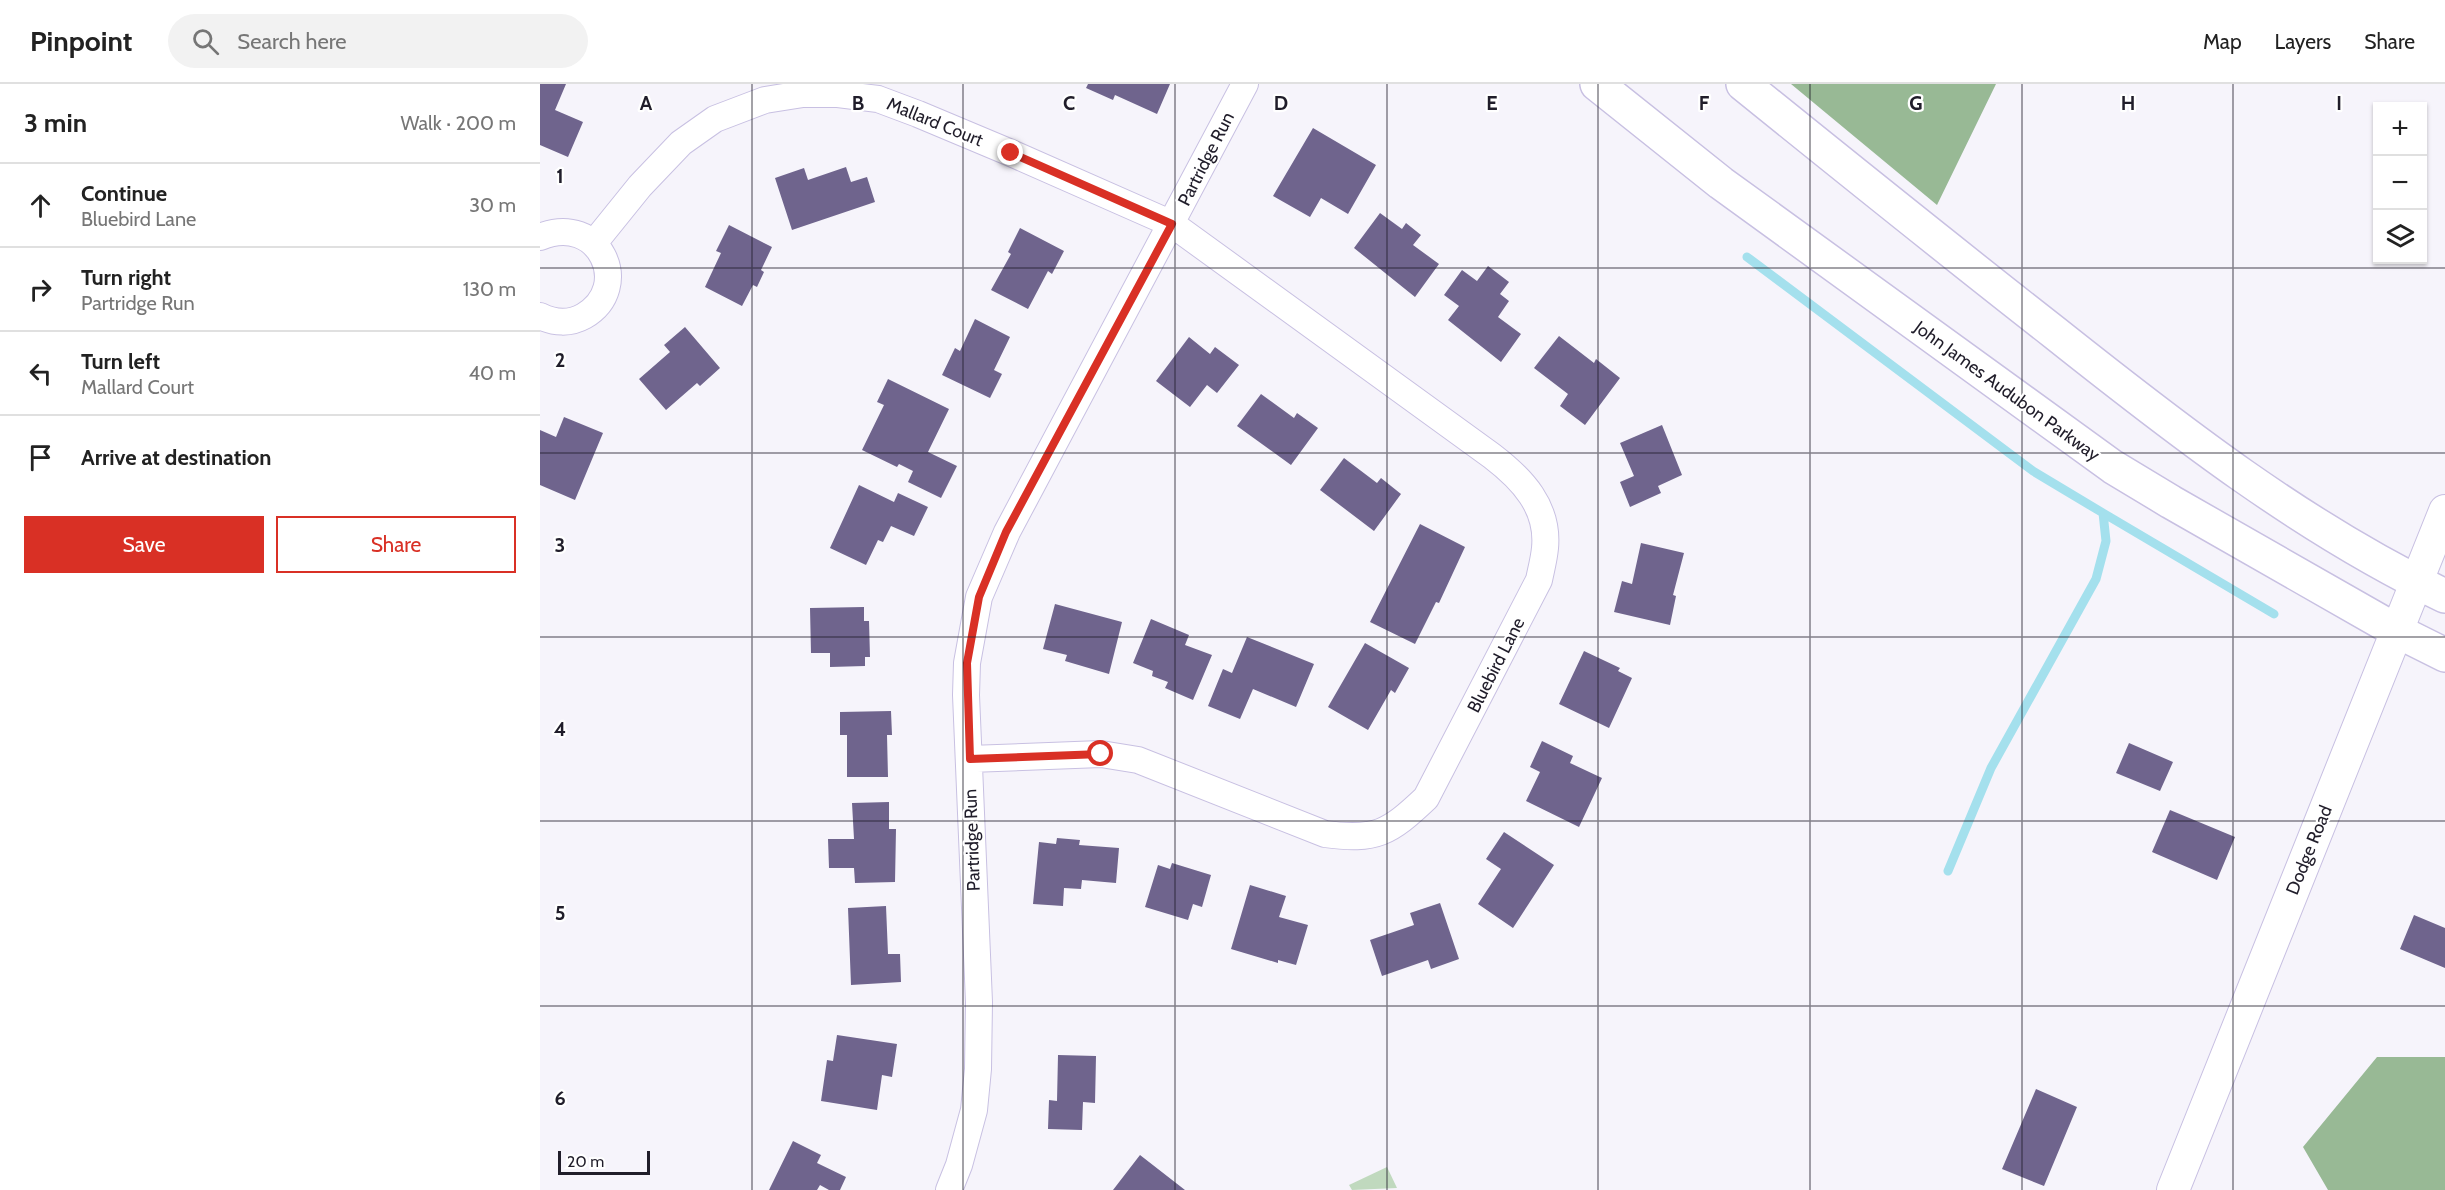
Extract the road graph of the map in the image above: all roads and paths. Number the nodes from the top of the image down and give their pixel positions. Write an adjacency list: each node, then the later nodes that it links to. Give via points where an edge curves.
1 (1245, 84): 4 (street, Partridge Run)
2 (1598, 84): 10 (main road, John James Audubon Parkway, via 1721,183 2113,467)
3 (1743, 84): 9 (main road, via 2148,407 2324,529)
4 (1172, 224): 6 (street, Mallard Court, via 888,103 838,94 803,94 765,100 715,119 673,152); 12 (street, Partridge Run, via 1006,532 979,597 967,663); 12 (street, Bluebird Lane, via 1518,476 1535,499 1543,525 1545,547 1539,580 1426,798 1403,820 1381,833 1353,838 1325,834 1138,760 1101,754)
5 (540, 237): 6 (street, via 567,231)
6 (594, 243): 7 (street, via 608,270 602,300 578,320 559,322)
7 (540, 316)
8 (2445, 511): 9 (street, Dodge Road)
9 (2431, 589): 10 (street, Dodge Road)
10 (2397, 631): 11 (main road, John James Audubon Parkway); 14 (street, Dodge Road)
11 (2445, 655)
12 (970, 759): 13 (street, Partridge Run, via 978,1069 974,1110)
13 (949, 1190)
14 (2173, 1190)

